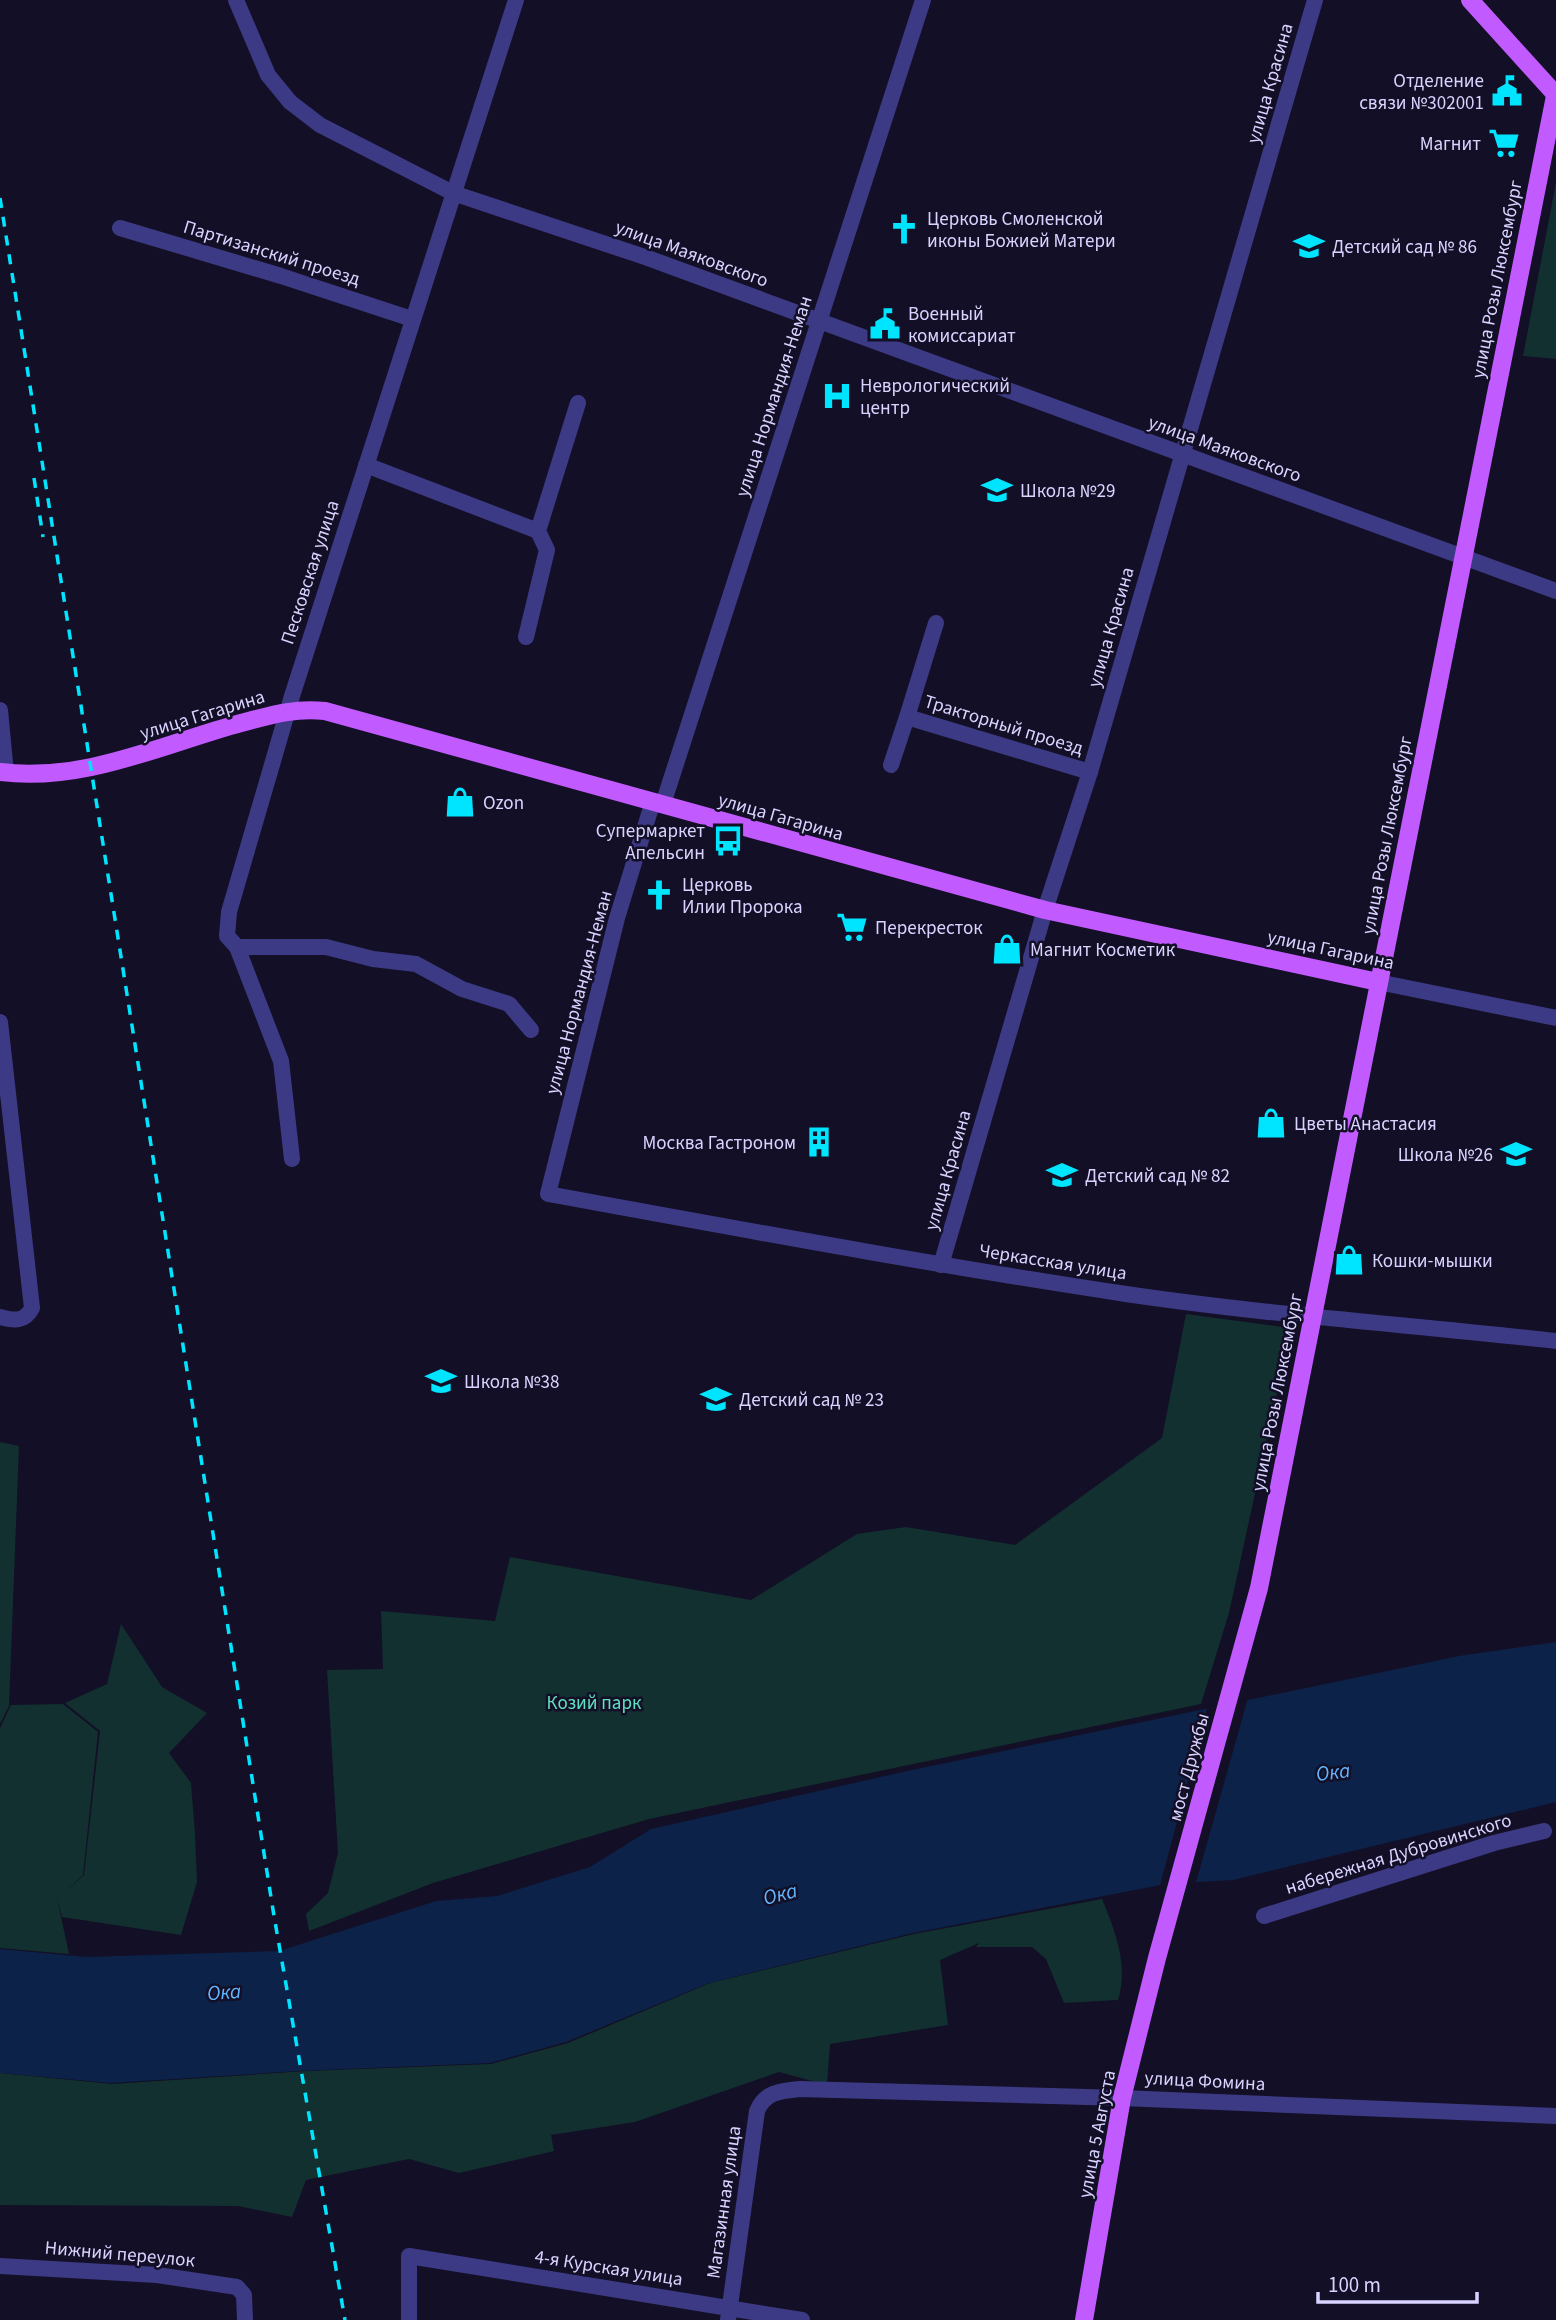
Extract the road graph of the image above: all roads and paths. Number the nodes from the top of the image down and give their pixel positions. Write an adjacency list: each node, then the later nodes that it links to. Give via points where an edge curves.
1 (236, 0): 8 (street, улица Маяковского, via 268,75 290,102 320,125)
2 (516, 0): 8 (street, Песковская улица)
3 (923, 0): 11 (street, улица Нормандия-Неман)
4 (1315, 0): 13 (street, улица Красина)
5 (1470, 0): 7 (main road)
6 (1485, 0): 7 (main road)
7 (1556, 90): 16 (main road, улица Розы Люксембург)
8 (453, 193): 10 (street, Песковская улица); 11 (street, улица Маяковского)
9 (120, 228): 10 (street, Партизанский проезд)
10 (412, 318): 14 (street, Песковская улица)
11 (819, 321): 13 (street, улица Маяковского); 26 (street, улица Нормандия-Неман)
12 (578, 403): 15 (street)
13 (1182, 455): 16 (street, улица Маяковского); 24 (street, улица Красина)
14 (366, 465): 15 (street); 21 (street, Песковская улица)
15 (538, 531): 19 (street, via 547,550)
16 (1462, 557): 17 (street, улица Маяковского); 29 (main road, улица Розы Люксембург)
17 (1556, 591)
18 (936, 623): 22 (street, Тракторный проезд)
19 (526, 637)
20 (0, 710): 25 (street)
21 (287, 710): 25 (main road, улица Гагарина, via 79,770); 26 (main road, улица Гагарина, via 325,711); 28 (street, Песковская улица, via 229,912 227,936)
22 (907, 717): 23 (street, Тракторный проезд); 24 (street, Тракторный проезд)
23 (891, 765)
24 (1090, 772): 27 (street, улица Красина)
25 (3, 773)
26 (658, 803): 27 (main road, улица Гагарина); 34 (street, улица Нормандия-Неман, via 617,918)
27 (1045, 910): 29 (main road, улица Гагарина); 35 (street, улица Красина)
28 (237, 947): 32 (street, via 326,947 416,964 462,989 509,1004); 33 (street, Песковская улица, via 281,1061)
29 (1378, 982): 30 (street, улица Гагарина); 37 (main road, улица Розы Люксембург)
30 (1556, 1018)
31 (0, 1021): 36 (street, via 32,1308 20,1320)
32 (531, 1030)
33 (292, 1159)
34 (548, 1194): 35 (street, Черкасская улица)
35 (941, 1265): 37 (street, Черкасская улица)
36 (0, 1317)
37 (1313, 1317): 38 (street, Черкасская улица); 39 (main road, улица Розы Люксембург)
38 (1556, 1341)
39 (1259, 1588): 42 (main road, мост Дружбы)
40 (1544, 1831): 41 (street, набережная Дубровинского)
41 (1264, 1916)
42 (1157, 1958): 44 (main road, улица 5 Августа)
43 (770, 2094): 44 (street, улица Фомина, via 799,2088); 47 (street, Магазинная улица, via 757,2111)
44 (1122, 2098): 45 (street, улица Фомина); 51 (main road, улица 5 Августа)
45 (1556, 2116)
46 (0, 2266): 48 (street, Нижний переулок, via 157,2275 237,2287 244,2295)
47 (729, 2314): 49 (street, 4-я Курская улица, via 409,2256); 50 (street, 4-я Курская улица)
48 (245, 2320)
49 (410, 2320)
50 (802, 2320)
51 (1084, 2320)

